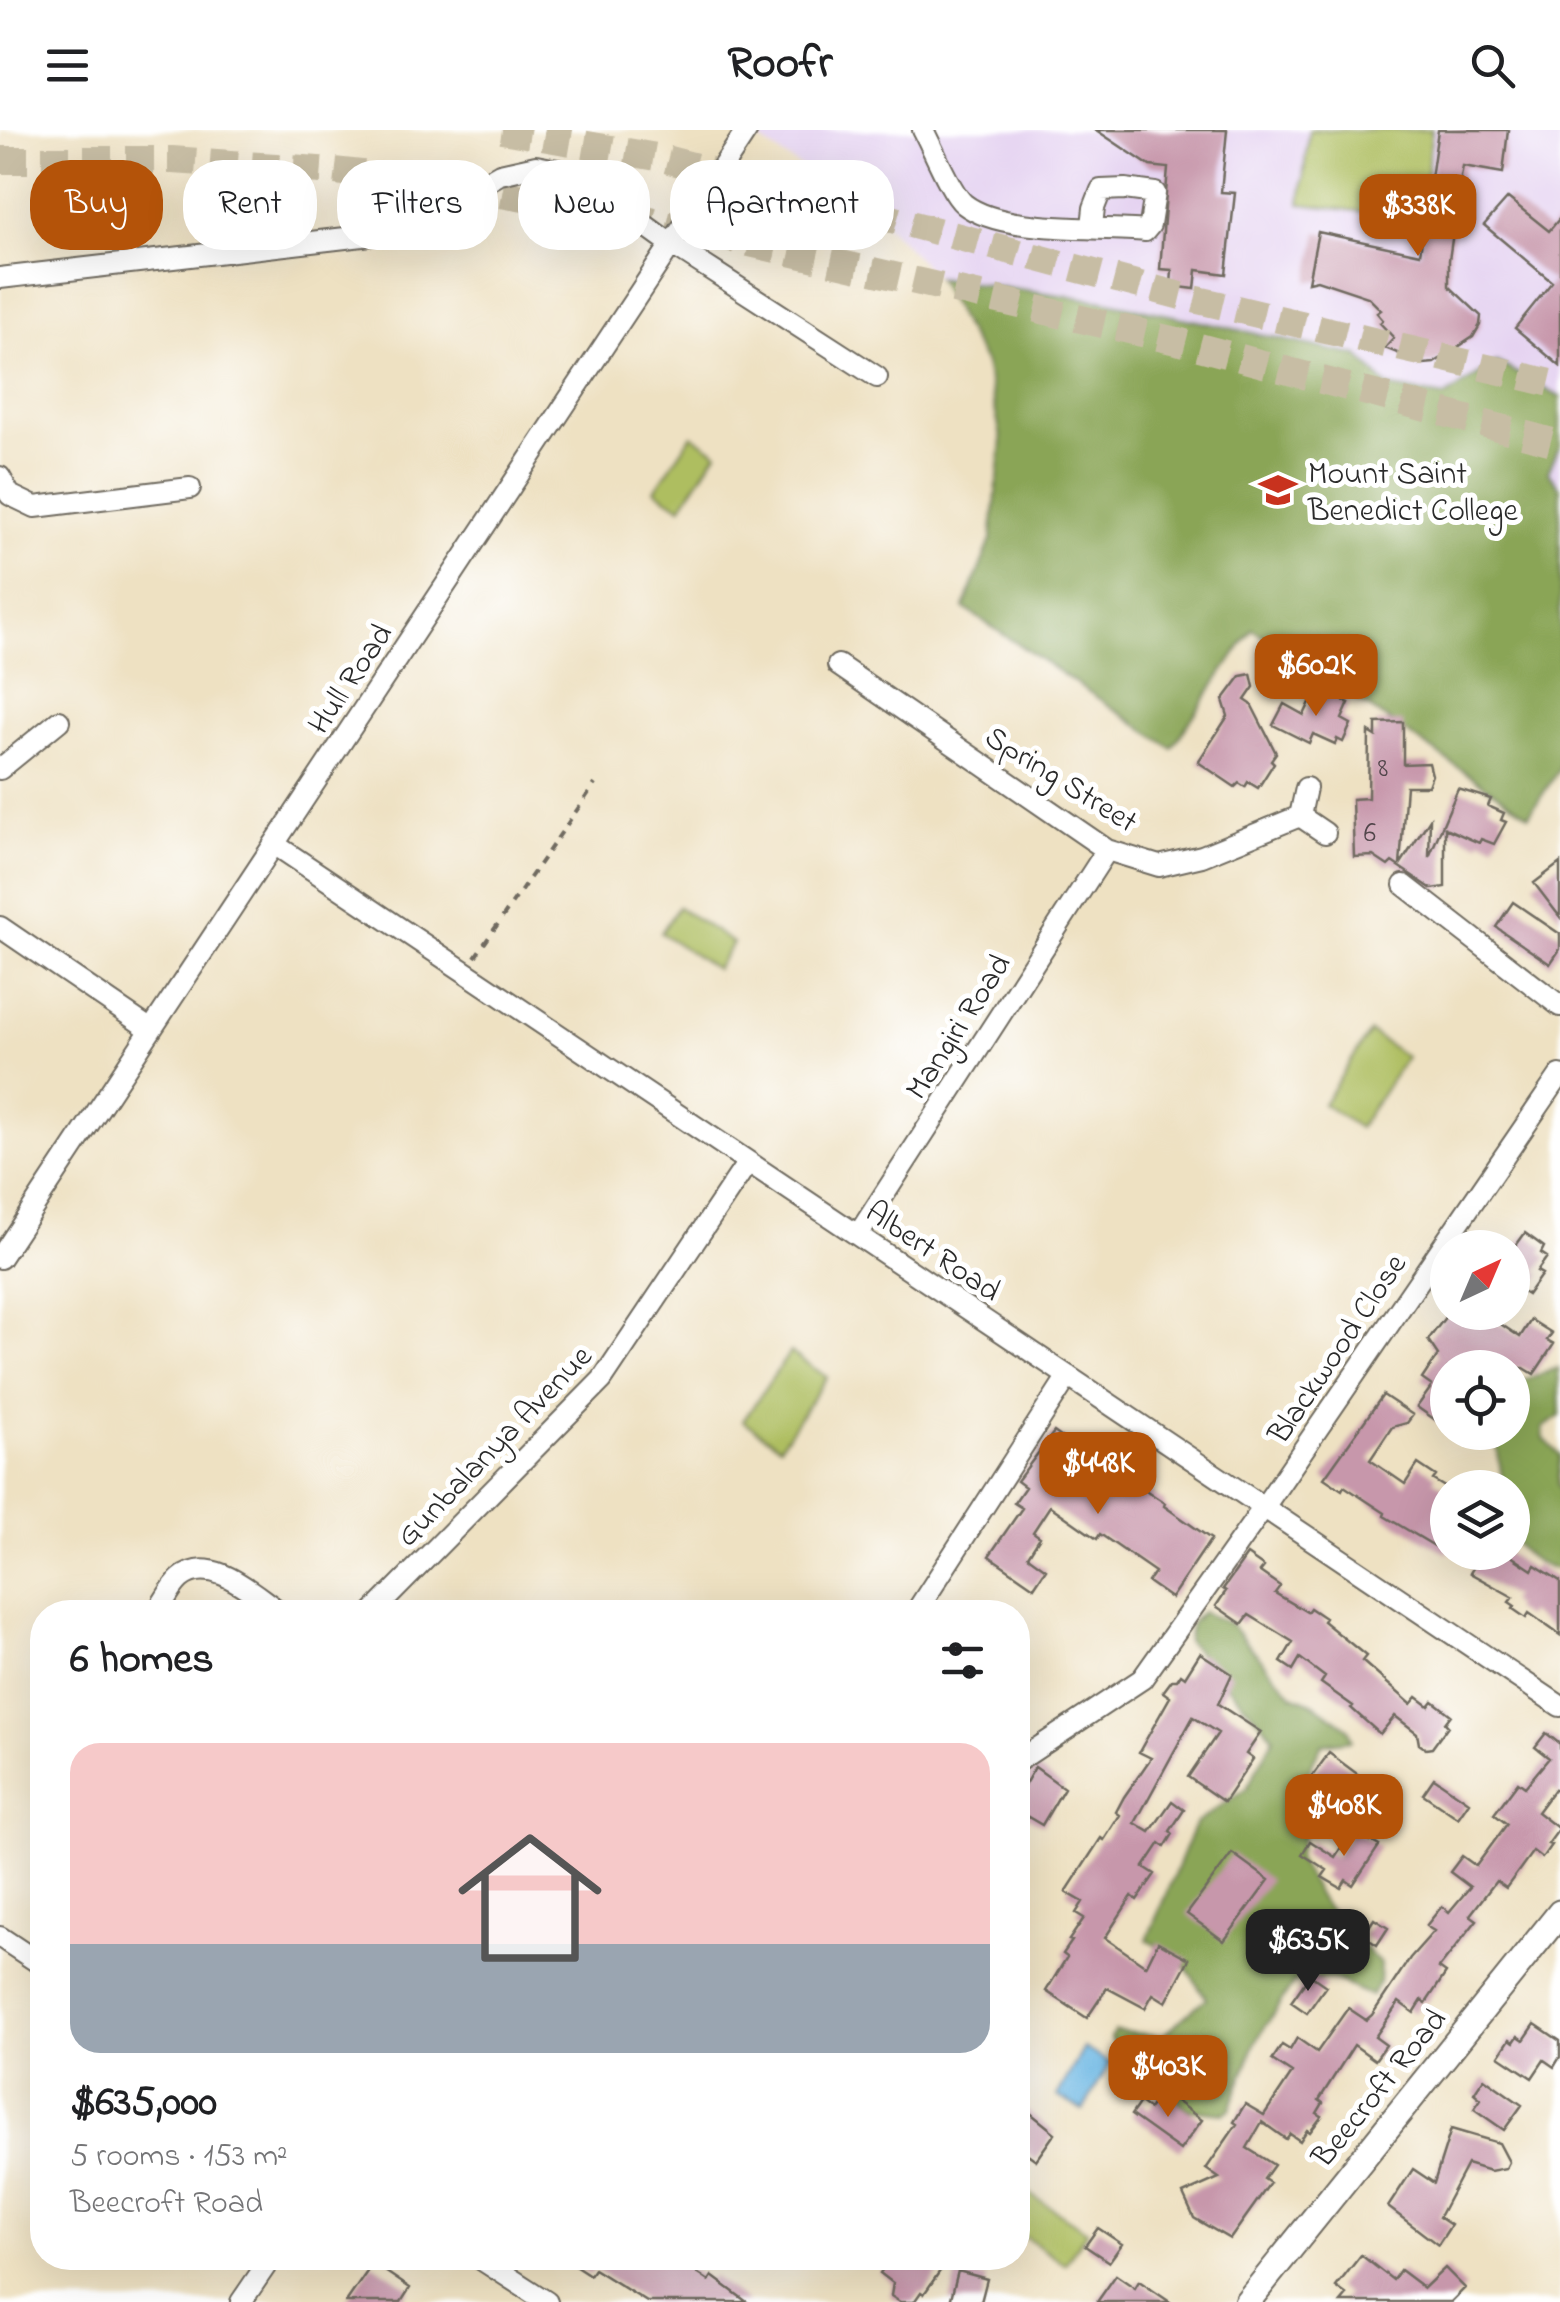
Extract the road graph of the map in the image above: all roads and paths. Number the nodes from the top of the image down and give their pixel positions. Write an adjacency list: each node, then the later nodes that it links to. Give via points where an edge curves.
1 (747, 130): 3 (street, Hull Road)
2 (923, 130): 4 (street, via 961,202 1015,224)
3 (727, 160)
4 (1092, 226)
5 (670, 243): 8 (street, via 573,173 536,166 500,174 423,219 380,234)
6 (670, 246): 19 (street, Hull Road)
7 (680, 250): 9 (street)
8 (0, 278)
9 (877, 377)
10 (0, 477): 11 (street, via 10,495 35,507)
11 (190, 488)
12 (838, 664): 20 (street, Spring Street)
13 (59, 720): 14 (street)
14 (0, 769)
15 (595, 784): 23 (path)
16 (1306, 788): 17 (street)
17 (1300, 816): 18 (street); 20 (street, Spring Street, via 1160,866)
18 (1324, 832)
19 (274, 844): 23 (street, Albert Road); 25 (street, Hull Road)
20 (1107, 850): 28 (street, Mangiri Road)
21 (1404, 886): 24 (street)
22 (0, 926): 25 (street)
23 (464, 972): 27 (street, Albert Road)
24 (1560, 1006)
25 (151, 1030): 29 (street, Hull Road)
26 (1560, 1075): 31 (street, Blackwood Close)
27 (748, 1162): 28 (street, Albert Road); 34 (street, Gunbalanya Avenue, via 602,1380)
28 (858, 1235): 30 (street, Albert Road)
29 (0, 1258)
30 (1068, 1376): 31 (street, Albert Road); 35 (street)
31 (1264, 1508): 36 (street, Albert Road); 37 (street, Blackwood Close, via 1142,1679)
32 (165, 1600): 33 (street, via 179,1579 198,1569 221,1573)
33 (262, 1600)
34 (384, 1600)
35 (924, 1600)
36 (1560, 1706)
37 (1030, 1753)
38 (1560, 1913): 45 (main road, Beecroft Road)
39 (0, 1937): 40 (street)
40 (30, 1957)
41 (264, 2270): 43 (street)
42 (498, 2270): 44 (street)
43 (242, 2302)
44 (547, 2302)
45 (1247, 2302)

